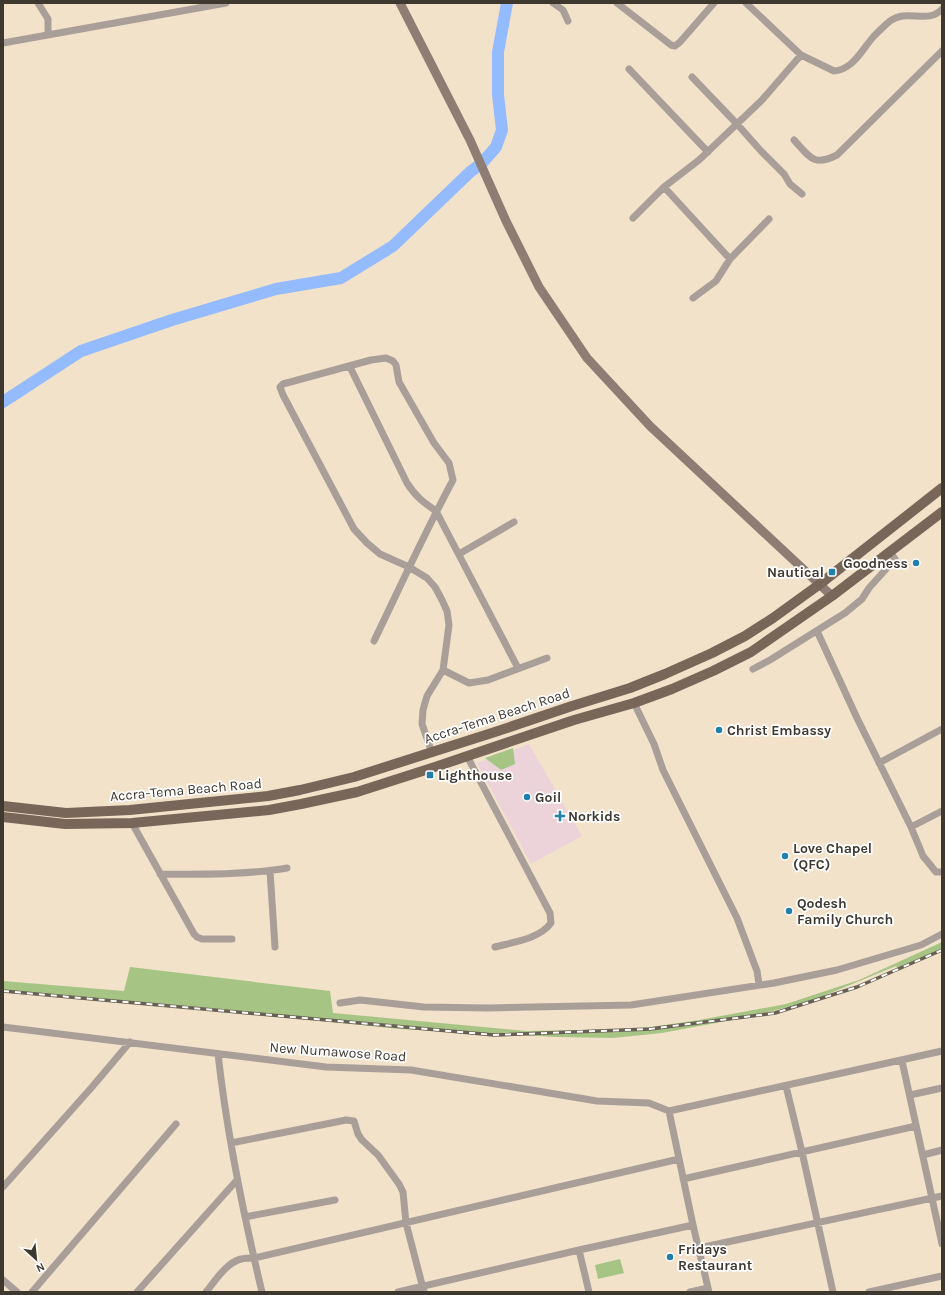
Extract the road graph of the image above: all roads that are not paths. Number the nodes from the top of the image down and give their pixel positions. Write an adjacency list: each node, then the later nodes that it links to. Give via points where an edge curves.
1 (38, 3): 11 (street, via 48,19)
2 (226, 3): 8 (street)
3 (400, 3): 34 (street, via 474,149 539,287 587,358 650,426)
4 (553, 3): 10 (street, via 563,10)
5 (617, 3): 6 (street, via 675,46)
6 (714, 3)
7 (746, 3): 14 (street)
8 (210, 4): 11 (street)
9 (942, 9): 14 (street, via 928,17 906,14 891,20 851,64 839,71 828,69)
10 (568, 21)
11 (48, 35): 12 (street)
12 (3, 43)
13 (942, 51): 18 (street, via 837,155 817,161)
14 (801, 55): 17 (street, via 762,100)
15 (629, 69): 19 (street)
16 (692, 77): 17 (street)
17 (737, 124): 19 (street); 21 (street)
18 (794, 140)
19 (708, 152): 20 (street)
20 (664, 186): 22 (street); 24 (street)
21 (802, 194)
22 (633, 218)
23 (769, 219): 24 (street)
24 (730, 258): 25 (street, via 716,280)
25 (693, 298)
26 (350, 367): 28 (street, via 414,494); 28 (street, via 386,358 396,365 399,382 434,443 449,463 453,480); 33 (street, via 281,385 281,390 354,528 380,554)
27 (942, 488): 34 (main road, Accra-Tema Beach Road)
28 (436, 511): 32 (street); 33 (street)
29 (942, 512): 31 (main road, Accra-Tema Beach Road)
30 (514, 522): 32 (street)
31 (890, 552): 35 (main road, Accra-Tema Beach Road); 36 (street, via 895,559 862,599)
32 (459, 554): 39 (street)
33 (410, 567): 37 (street); 41 (street, via 427,578 435,587 447,611 449,625)
34 (820, 584): 35 (street); 42 (main road, Accra-Tema Beach Road, via 745,636)
35 (832, 596): 43 (main road, Accra-Tema Beach Road, via 751,652 714,671)
36 (817, 631): 40 (street); 47 (street)
37 (374, 641)
38 (547, 658): 39 (street)
39 (518, 668): 41 (street, via 470,684)
40 (753, 669)
41 (443, 670): 45 (street, via 427,696 423,710 422,724)
42 (630, 688): 43 (main road); 45 (main road, Accra-Tema Beach Road)
43 (634, 703): 46 (main road, Accra-Tema Beach Road); 61 (street, via 654,744 663,770 737,918 755,964)
44 (942, 730): 47 (street)
45 (432, 753): 48 (main road, Accra-Tema Beach Road, via 354,777 268,796 130,810 66,813)
46 (467, 756): 51 (main road, Accra-Tema Beach Road, via 357,792 301,804 269,810); 60 (street, via 551,918 546,930)
47 (879, 762): 52 (street)
48 (3, 806)
49 (942, 811): 52 (street)
50 (3, 818): 51 (main road, Accra-Tema Beach Road, via 65,824)
51 (132, 823): 56 (street)
52 (911, 827): 55 (street, via 923,856 936,872)
53 (287, 868): 54 (street)
54 (270, 871): 56 (street, via 198,875); 59 (street)
55 (942, 872)
56 (160, 874): 58 (street, via 197,938)
57 (942, 934): 61 (street, via 921,945 837,970)
58 (232, 939)
59 (275, 947)
60 (495, 947)
61 (759, 984): 62 (street, via 631,1005 486,1008 424,1007 360,1000)
62 (340, 1003)
63 (3, 1028): 64 (street, New Numawose Road)
64 (130, 1042): 66 (street, New Numawose Road); 81 (street)
65 (942, 1051): 67 (street)
66 (218, 1054): 71 (street, New Numawose Road, via 326,1066 411,1070 597,1101 649,1103); 74 (street)
67 (902, 1061): 68 (street); 70 (street)
68 (786, 1086): 71 (street); 76 (street)
69 (942, 1088): 70 (street)
70 (910, 1095): 73 (street)
71 (669, 1111): 78 (street)
72 (176, 1124): 98 (street)
73 (916, 1126): 76 (street); 77 (street)
74 (231, 1143): 79 (street); 87 (street, via 352,1120 362,1140 378,1155 399,1184 403,1192)
75 (942, 1150): 77 (street)
76 (802, 1152): 80 (street); 86 (street)
77 (923, 1155): 83 (street)
78 (679, 1159): 80 (street); 87 (street)
79 (237, 1180): 85 (street); 99 (street)
80 (683, 1180): 88 (street)
81 (3, 1187)
82 (942, 1196): 83 (street)
83 (932, 1198): 86 (street); 89 (street)
84 (335, 1200): 85 (street)
85 (245, 1217): 92 (street)
86 (817, 1222): 90 (street); 105 (street)
87 (406, 1223): 92 (street); 95 (street)
88 (693, 1225): 90 (street); 91 (street)
89 (942, 1244)
90 (699, 1248): 96 (street)
91 (579, 1250): 95 (street); 103 (street)
92 (254, 1258): 100 (street, via 240,1259 232,1263); 101 (street)
93 (942, 1276): 106 (street)
94 (3, 1280): 97 (street)
95 (423, 1289): 102 (street)
96 (708, 1290): 104 (street)
97 (17, 1292)
98 (32, 1292)
99 (137, 1292)
100 (206, 1292)
101 (262, 1292)
102 (398, 1292)
103 (590, 1292)
104 (690, 1292)
105 (833, 1292)
106 (869, 1292)

